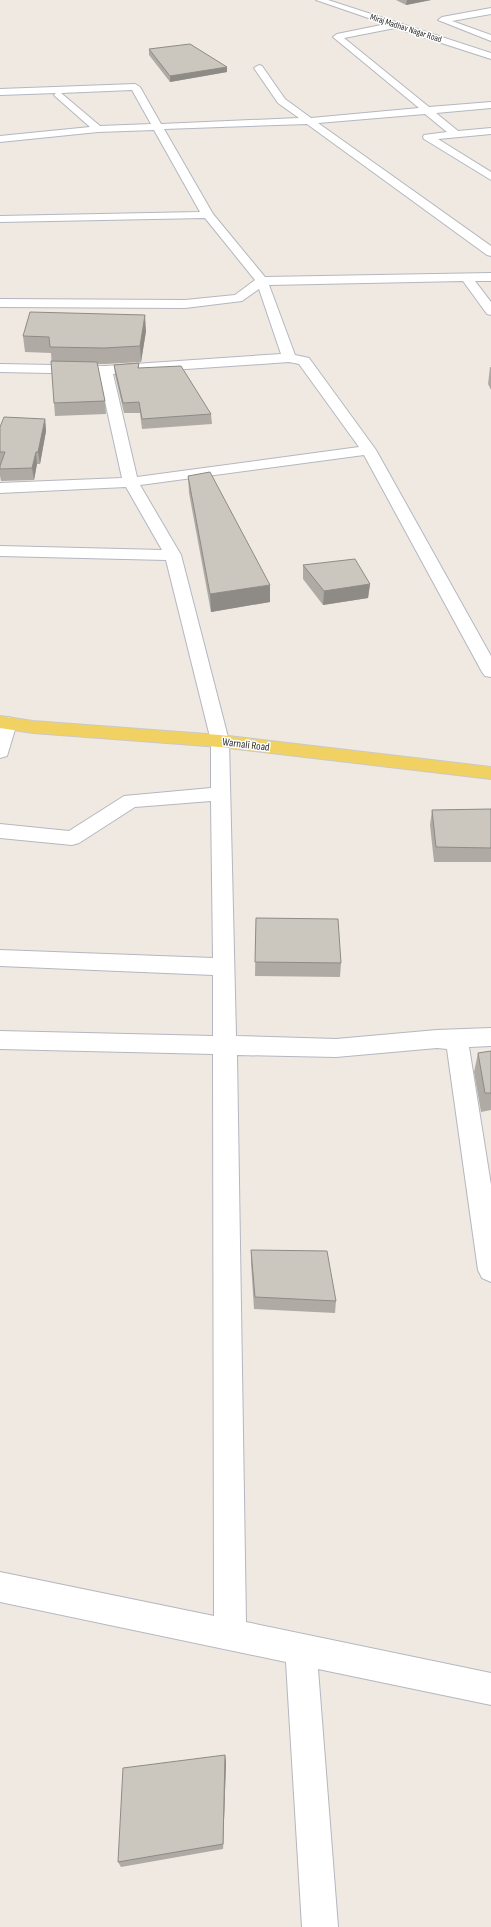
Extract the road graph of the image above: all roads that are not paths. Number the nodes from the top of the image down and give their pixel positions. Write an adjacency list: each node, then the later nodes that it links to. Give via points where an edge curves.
1 (324, 0): 3 (street, Miraj Madhav Nagar Road)
2 (491, 11): 4 (street, via 442,20)
3 (395, 25): 5 (street, Miraj Madhav Nagar Road); 10 (street, via 337,37)
4 (491, 38)
5 (491, 56)
6 (259, 68): 11 (street, via 281,101)
7 (0, 92): 12 (street, via 135,87)
8 (59, 95): 13 (street)
9 (491, 105): 10 (street)
10 (426, 111): 11 (street); 15 (street)
11 (308, 120): 12 (street); 20 (street)
12 (158, 127): 13 (street); 18 (street)
13 (98, 129): 16 (street)
14 (491, 131): 15 (street)
15 (456, 134): 17 (street, via 428,137)
16 (0, 139)
17 (491, 177)
18 (208, 216): 19 (street); 23 (street)
19 (0, 219)
20 (491, 252)
21 (491, 277): 22 (street)
22 (467, 278): 23 (street); 25 (street)
23 (262, 281): 24 (street, via 238,298 185,304); 26 (street)
24 (0, 303)
25 (491, 311)
26 (289, 358): 28 (street); 29 (street, via 304,361)
27 (0, 368): 28 (street)
28 (105, 370): 30 (street)
29 (369, 450): 30 (street); 34 (street)
30 (131, 482): 31 (street); 33 (street)
31 (0, 488)
32 (0, 551): 33 (street)
33 (172, 555): 36 (street)
34 (491, 672)
35 (4, 722): 36 (main road, Warnali Road, via 34,727); 37 (street)
36 (220, 741): 38 (main road, Warnali Road); 39 (street)
37 (0, 752)
38 (491, 773)
39 (221, 794): 40 (street, via 131,801 72,838); 42 (street)
40 (0, 831)
41 (0, 958): 42 (street)
42 (224, 968): 46 (street)
43 (491, 1037): 44 (street)
44 (437, 1039): 46 (street, via 336,1048); 47 (street, via 457,1042)
45 (0, 1040): 46 (street)
46 (225, 1046): 49 (street)
47 (491, 1270)
48 (0, 1587): 49 (street)
49 (230, 1634): 50 (street)
50 (300, 1650): 51 (street); 52 (street)
51 (491, 1689)
52 (320, 1927)

